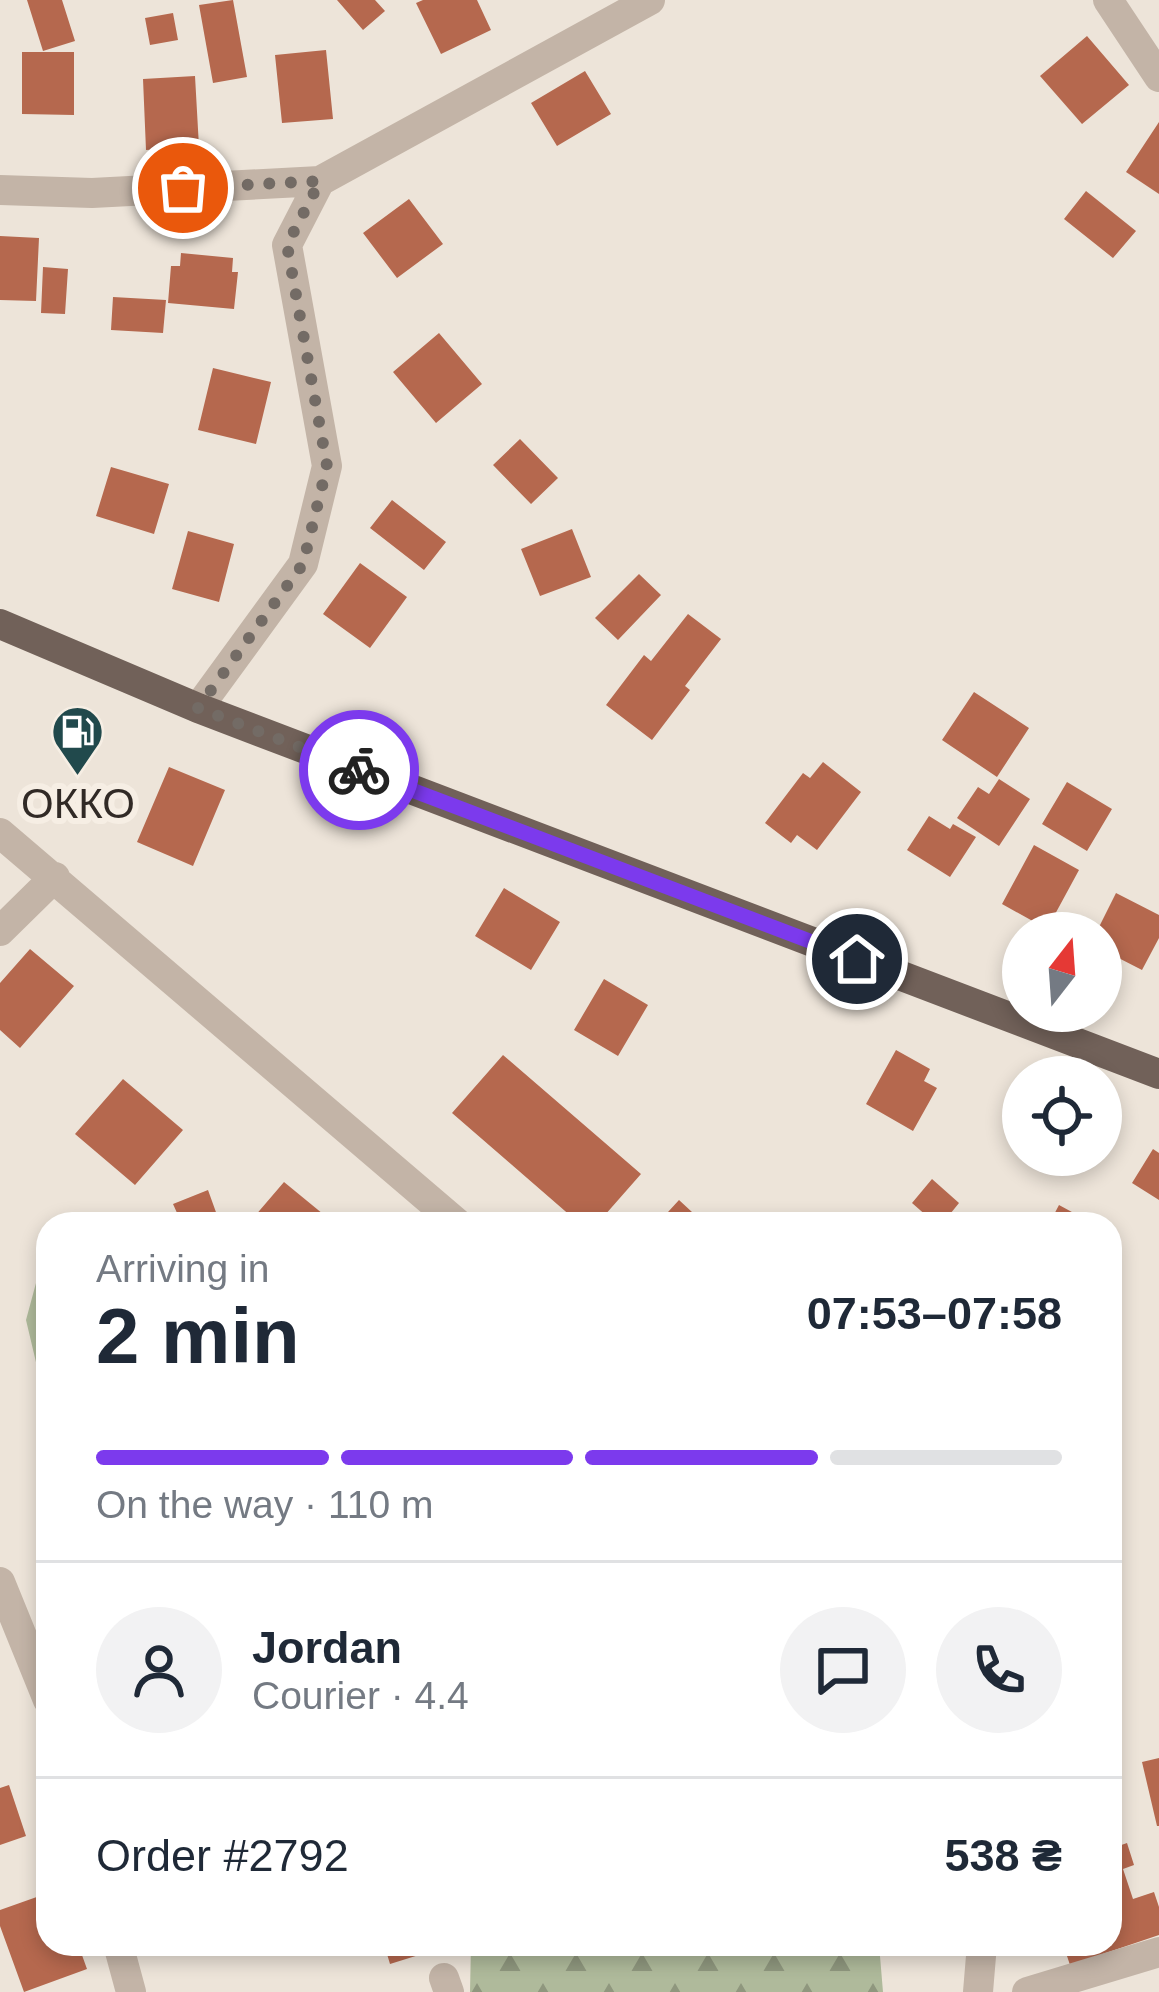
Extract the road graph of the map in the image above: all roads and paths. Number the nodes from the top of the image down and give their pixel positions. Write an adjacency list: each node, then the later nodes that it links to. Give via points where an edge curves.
1 (650, 0): 4 (street)
2 (1108, 0): 3 (street)
3 (1159, 76)
4 (320, 181): 5 (street); 7 (street, via 287,245 327,466 303,564)
5 (0, 190)
6 (0, 624): 7 (main road)
7 (198, 708): 11 (main road)
8 (0, 833): 9 (street)
9 (55, 878): 10 (street); 12 (street)
10 (0, 931)
11 (1159, 1074)
12 (444, 1212)
13 (0, 1582): 14 (street)
14 (36, 1670)
15 (1159, 1952): 20 (street)
16 (121, 1956): 18 (street)
17 (981, 1956): 19 (street)
18 (131, 1992)
19 (978, 1992)
20 (1027, 1992)

